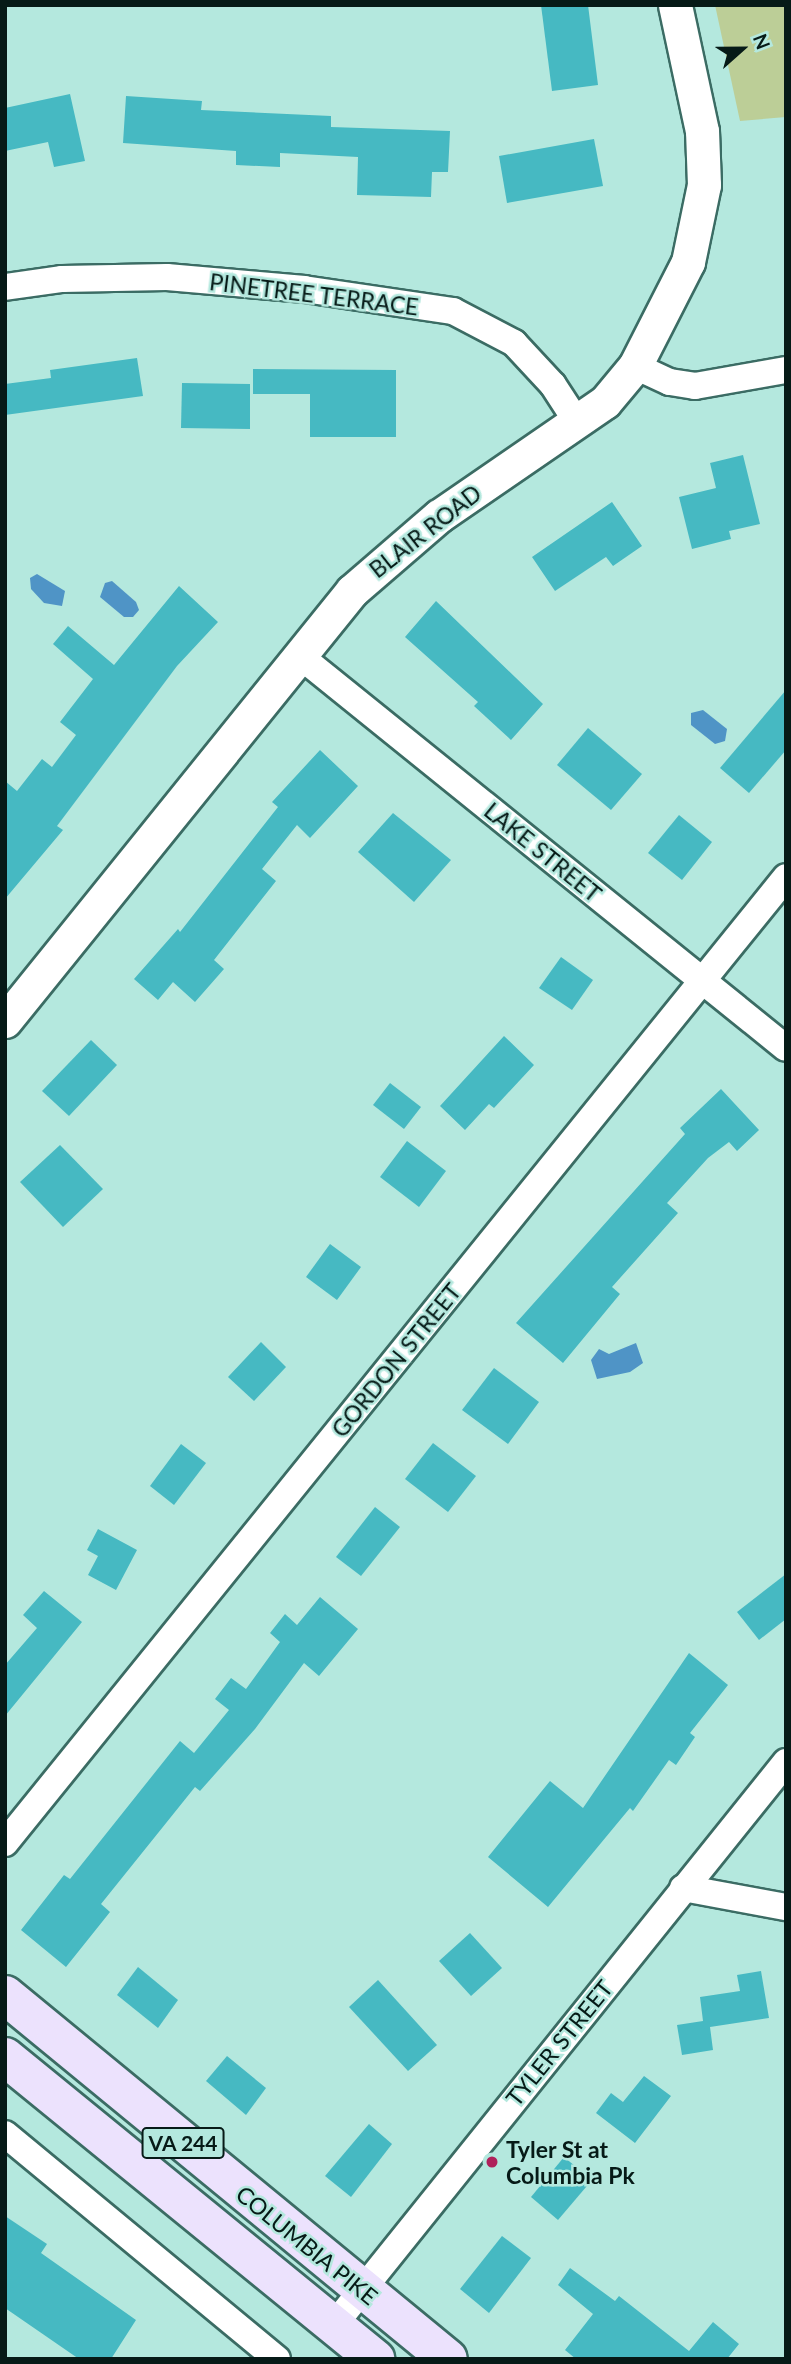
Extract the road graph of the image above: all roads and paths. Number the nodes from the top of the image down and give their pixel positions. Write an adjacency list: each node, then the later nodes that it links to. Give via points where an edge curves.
1 (675, 5): 3 (street, BLAIR ROAD, via 702,131 704,185 688,262)
2 (5, 287): 5 (street, PINETREE TERRACE, via 62,279 154,276 304,289 453,311 514,343 553,385)
3 (635, 366): 4 (street, via 670,382 695,386); 5 (street, BLAIR ROAD, via 605,402)
4 (786, 370)
5 (577, 422): 6 (street, BLAIR ROAD, via 390,555 352,591)
6 (300, 656): 8 (street, LAKE STREET); 9 (street, BLAIR ROAD)
7 (786, 877): 8 (street, GORDON STREET)
8 (702, 981): 10 (street, LAKE STREET); 12 (street, GORDON STREET)
9 (5, 1021)
10 (786, 1048)
11 (786, 1762): 13 (street, TYLER STREET)
12 (5, 1843)
13 (683, 1888): 14 (street); 18 (street, TYLER STREET)
14 (786, 1907)
15 (5, 1995): 18 (main road, COLUMBIA PIKE / VA 244)
16 (5, 2057): 19 (main road, COLUMBIA PIKE / VA 244)
17 (5, 2134): 20 (street)
18 (362, 2291): 19 (street, TYLER STREET); 22 (main road, COLUMBIA PIKE / VA 244)
19 (334, 2325): 21 (main road, COLUMBIA PIKE / VA 244)
20 (277, 2359)
21 (375, 2359)
22 (448, 2359)

